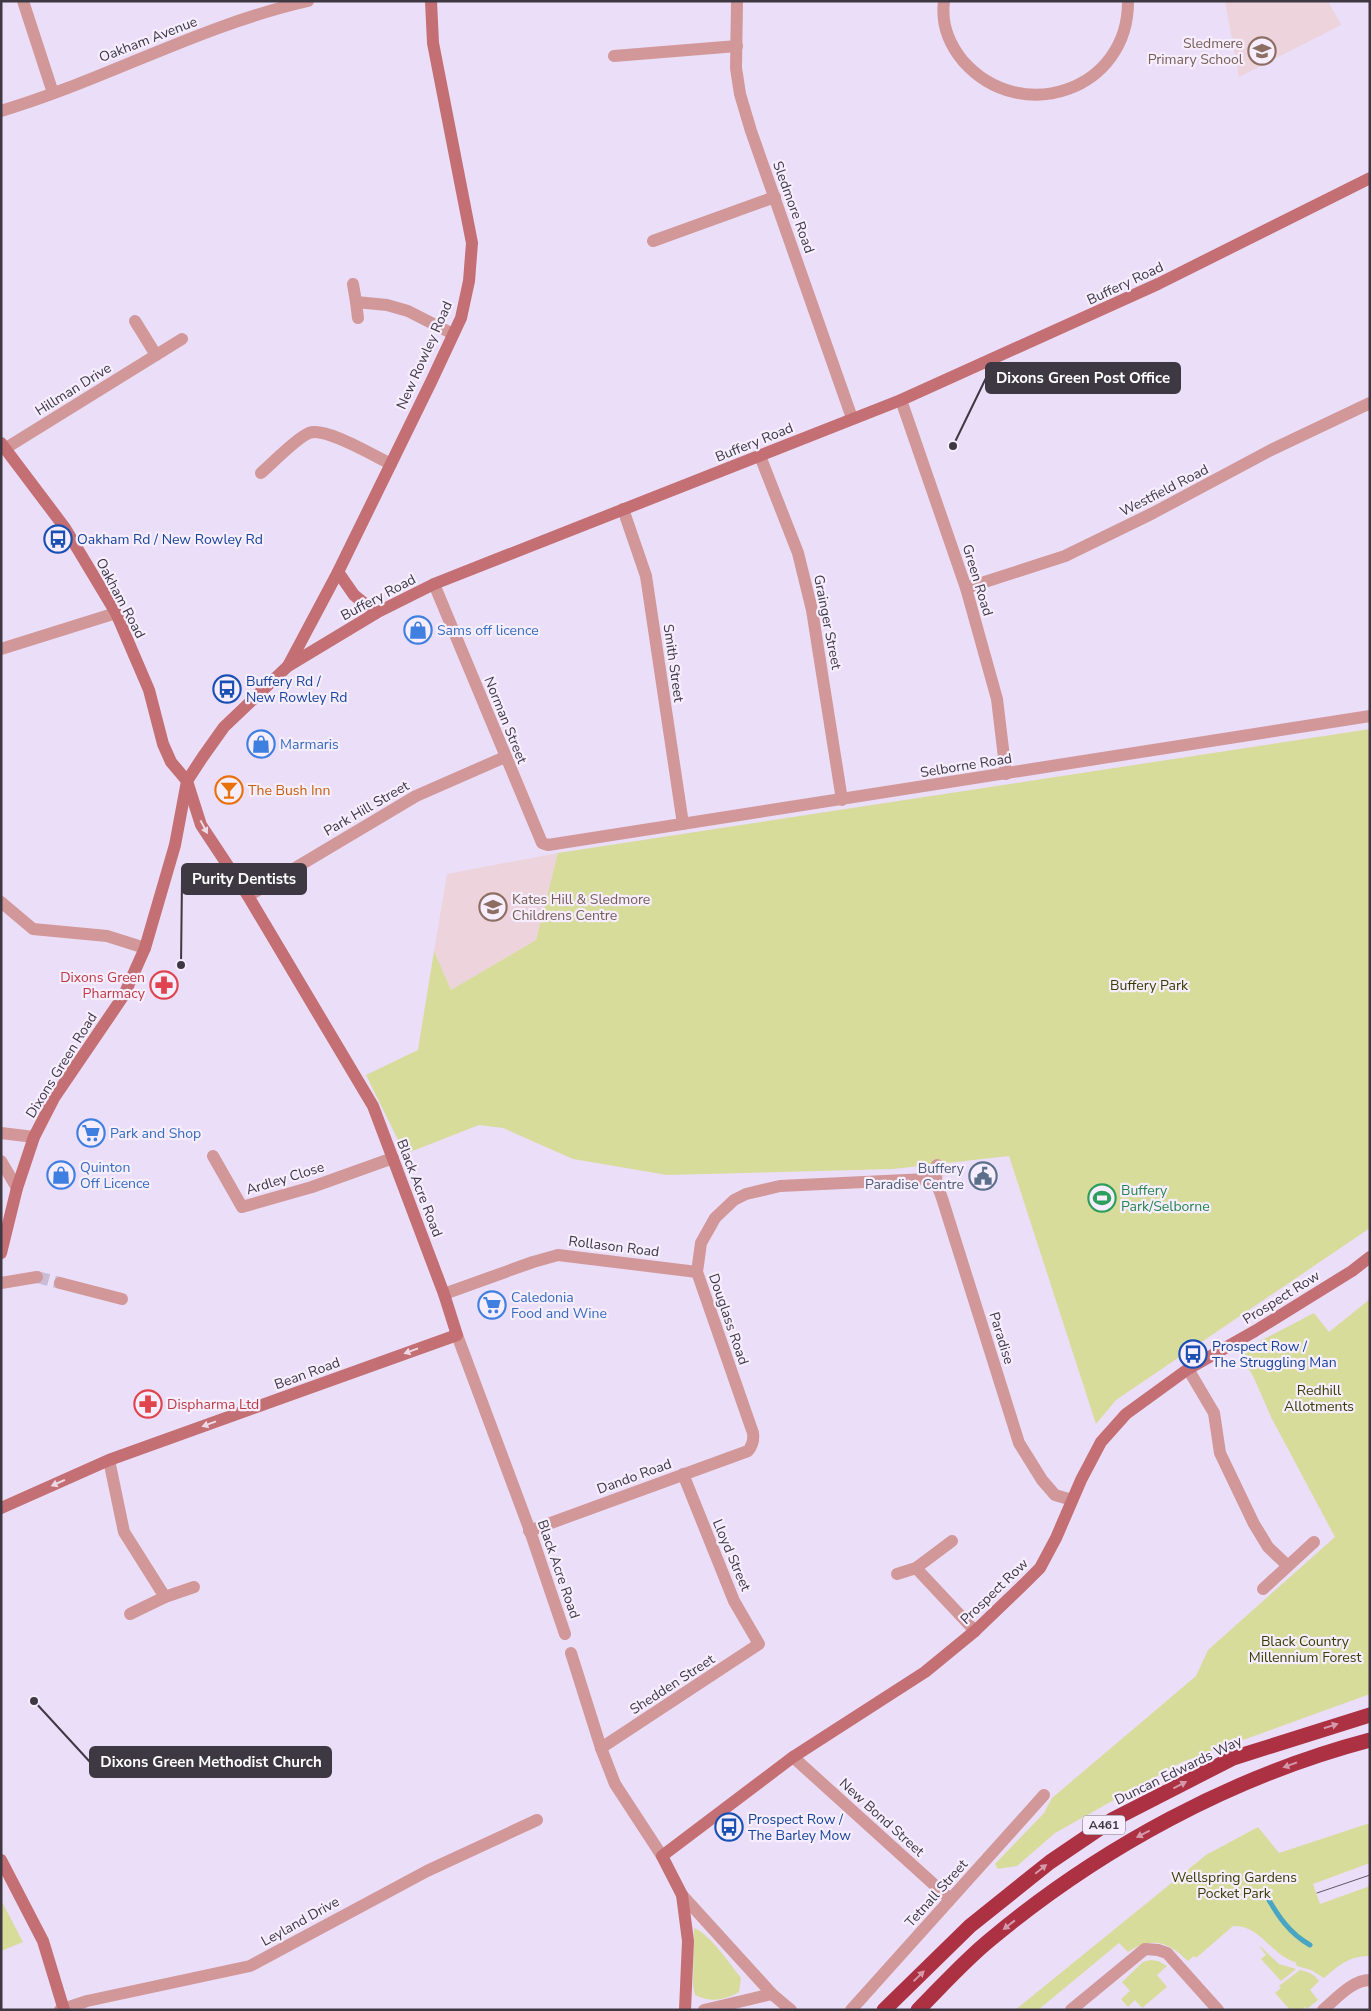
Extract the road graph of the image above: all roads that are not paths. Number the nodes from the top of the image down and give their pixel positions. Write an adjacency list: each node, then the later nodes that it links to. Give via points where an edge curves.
1 (23, 1): 10 (street)
2 (308, 1): 7 (street, Oakham Avenue)
3 (431, 1): 19 (street, New Rowley Road, via 433,44 472,243 469,281)
4 (736, 1): 8 (street, Sledmore Road)
5 (944, 1): 6 (street, via 942,14 950,42 968,67 995,86 1022,95 1049,95 1072,88 1106,64 1119,43 1128,15)
6 (1128, 1)
7 (268, 6): 10 (street, Oakham Avenue)
8 (737, 46): 9 (street); 13 (street, Sledmore Road, via 740,94)
9 (614, 56)
10 (53, 93): 11 (street, Oakham Avenue)
11 (1, 111)
12 (1370, 178): 22 (street, Buffery Road, via 1158,284)
13 (775, 196): 14 (street); 24 (street, Sledmore Road)
14 (653, 241)
15 (353, 284): 16 (street)
16 (356, 302): 17 (street); 19 (street, via 408,311)
17 (358, 318)
18 (135, 321): 21 (street)
19 (453, 334): 27 (street, New Rowley Road)
20 (182, 339): 21 (street, Hillman Drive)
21 (156, 355): 25 (street, Hillman Drive)
22 (902, 400): 24 (street, Buffery Road); 32 (street, Green Road)
23 (1370, 403): 32 (street, Westfield Road, via 1306,432 1153,514 1065,556)
24 (852, 418): 26 (street, Buffery Road)
25 (3, 445): 33 (street, Oakham Road, via 65,528)
26 (760, 456): 29 (street, Buffery Road); 41 (street, Grainger Street, via 798,553 812,610)
27 (391, 464): 28 (street, via 328,434 311,432); 30 (street, New Rowley Road)
28 (261, 473)
29 (623, 509): 31 (street, Buffery Road); 42 (street, Smith Street, via 646,576)
30 (338, 572): 34 (street, via 354,595); 36 (street, New Rowley Road)
31 (434, 584): 34 (street, Buffery Road); 38 (street, Norman Street)
32 (966, 588): 39 (street, Green Road, via 997,699)
33 (116, 613): 35 (street); 40 (street, Oakham Road, via 149,690 163,744 171,762)
34 (376, 613): 36 (street, Buffery Road)
35 (1, 649)
36 (288, 666): 40 (street, Buffery Road, via 224,727)
37 (1370, 716): 39 (street, Selborne Road)
38 (505, 757): 43 (street, Norman Street, via 542,843); 44 (street, Park Hill Street, via 416,796)
39 (1006, 774): 41 (street, Selborne Road)
40 (187, 781): 44 (street, Black Acre Road, one-way to 44, via 202,825); 46 (street, Dixons Green Road, via 175,845)
41 (842, 800): 42 (street, Selborne Road)
42 (682, 824): 43 (street, Selborne Road)
43 (566, 843)
44 (248, 896): 50 (street, Black Acre Road, via 373,1106)
45 (1, 902): 46 (street, via 33,928 107,936)
46 (145, 948): 48 (street, Dixons Green Road, via 124,995 54,1098)
47 (1, 1133): 48 (street)
48 (34, 1137): 54 (street, Dixons Green Road)
49 (213, 1156): 50 (street, Ardley Close, via 242,1207 312,1187)
50 (393, 1158): 61 (street, Black Acre Road)
51 (1, 1161): 54 (street)
52 (937, 1165): 53 (street, Paradise)
53 (936, 1182): 57 (street, Douglass Road, via 927,1179 780,1186 746,1194 724,1208 706,1230); 68 (street, Paradise, via 1019,1443 1055,1495)
54 (17, 1188): 55 (street, Dixons Green Road)
55 (1, 1253)
56 (1370, 1257): 64 (street, Prospect Row, via 1256,1331)
57 (697, 1272): 61 (street, Rollason Road, via 558,1254); 65 (street, Douglass Road, via 753,1433 753,1442)
58 (37, 1276): 59 (street)
59 (1, 1283)
60 (60, 1283): 62 (street)
61 (444, 1294): 63 (street, Black Acre Road)
62 (122, 1299)
63 (457, 1335): 66 (street, Bean Road, one-way to 66); 70 (street, Black Acre Road)
64 (1188, 1369): 68 (street, Prospect Row, via 1126,1414 1100,1442); 73 (street, via 1214,1413 1220,1453 1254,1524 1268,1547)
65 (748, 1450): 67 (street, Dando Road)
66 (109, 1460): 69 (street, Bean Road, one-way to 69); 78 (street, via 124,1532)
67 (683, 1474): 70 (street, Dando Road); 82 (street, Lloyd Street, via 730,1592)
68 (1072, 1500): 80 (street, Prospect Row, via 1040,1568)
69 (1, 1508)
70 (530, 1531): 81 (street, Black Acre Road)
71 (952, 1541): 74 (street)
72 (1314, 1542): 73 (street)
73 (1287, 1565): 77 (street)
74 (916, 1568): 75 (street); 80 (street)
75 (897, 1574)
76 (194, 1586): 78 (street)
77 (1263, 1589)
78 (165, 1596): 79 (street)
79 (130, 1614)
80 (975, 1630): 87 (street, Prospect Row, via 925,1672)
81 (565, 1634)
82 (759, 1644): 86 (street, Shedden Street)
83 (572, 1653): 86 (street)
84 (1370, 1715): 101 (highway, Duncan Edwards Way / A461, one-way to 84, via 970,1926 1050,1862 1112,1820 1233,1758)
85 (1370, 1740): 102 (highway, A461, one-way to 102, via 1289,1765 1122,1844 990,1940)
86 (601, 1748): 90 (street, via 615,1784)
87 (793, 1757): 90 (street, Prospect Row); 93 (street, New Bond Street)
88 (1044, 1795): 93 (street, Tetnall Street)
89 (537, 1820): 96 (street, Leyland Drive, via 427,1871 250,1966)
90 (662, 1856): 92 (street)
91 (1, 1860): 96 (street, via 43,1941)
92 (682, 1895): 95 (street); 97 (street, via 688,1941)
93 (950, 1899): 100 (street, Tetnall Street)
94 (1370, 1980): 105 (street, via 1353,1985)
95 (772, 1994): 98 (street); 99 (street)
96 (62, 2009)
97 (685, 2010)
98 (704, 2010)
99 (791, 2010)
100 (851, 2010)
101 (884, 2010)
102 (918, 2010)
103 (1071, 2010): 104 (street, via 1145,1949 1167,1953)
104 (1218, 2010)
105 (1323, 2010)

